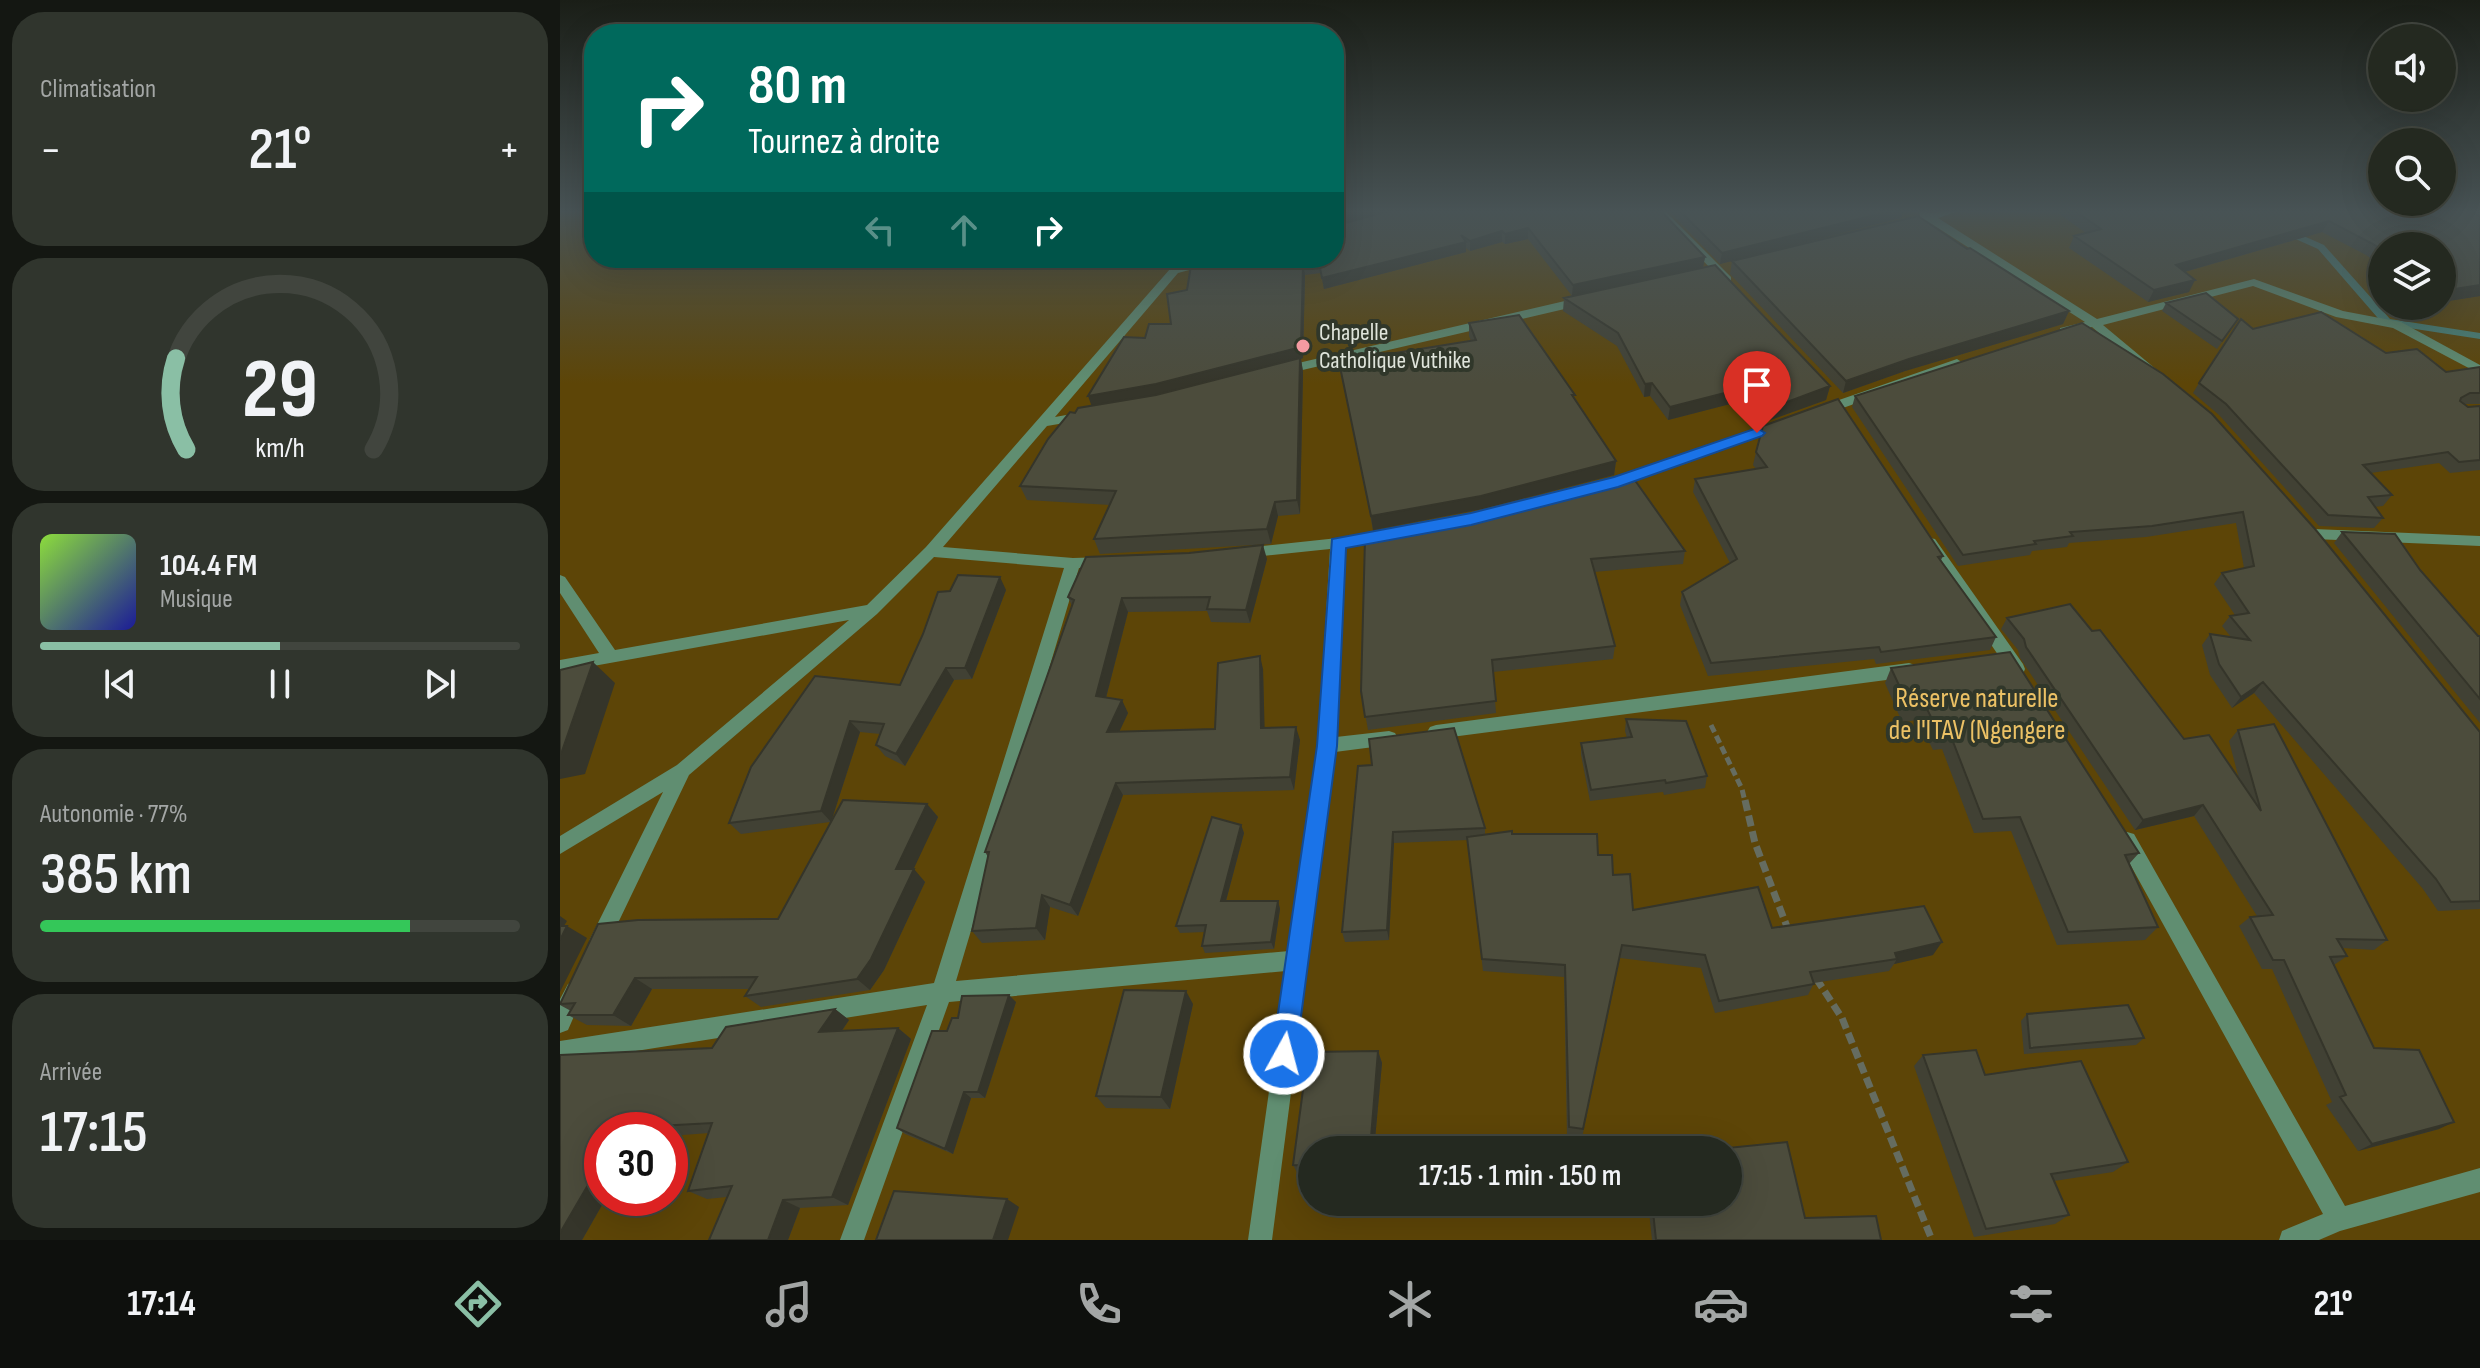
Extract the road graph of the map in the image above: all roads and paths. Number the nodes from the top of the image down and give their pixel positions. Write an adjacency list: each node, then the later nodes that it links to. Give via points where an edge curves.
1 (1177, 269): 5 (street)
2 (1183, 269): 5 (street)
3 (1717, 269): 6 (street)
4 (2010, 269): 8 (street)
5 (1174, 271): 17 (street)
6 (1740, 293)
7 (1596, 298): 12 (street)
8 (2093, 322): 9 (street); 11 (street, via 2254,282 2340,314 2397,325); 13 (street)
9 (2047, 336)
10 (1971, 359): 15 (street)
11 (2480, 370)
12 (1264, 375)
13 (2165, 381)
14 (1100, 413): 17 (street)
15 (1810, 414)
16 (1796, 419): 18 (street)
17 (1042, 423): 24 (street)
18 (1589, 489)
19 (1412, 530): 23 (street)
20 (1923, 532): 33 (street, via 2002,658)
21 (2313, 534): 22 (street)
22 (2480, 541)
23 (1338, 543): 25 (street); 35 (street)
24 (931, 551): 27 (street); 29 (street)
25 (1222, 556)
26 (1114, 561): 27 (street)
27 (1073, 563): 42 (street)
28 (560, 581): 30 (street)
29 (871, 610): 30 (street); 36 (street)
30 (610, 656): 31 (street)
31 (560, 666)
32 (1932, 667): 34 (street)
33 (2026, 682)
34 (1699, 698): 35 (street); 39 (path, via 1742,789 1755,843)
35 (1327, 746): 40 (street)
36 (683, 770): 38 (street); 43 (street)
37 (2117, 823): 46 (street)
38 (560, 846)
39 (1793, 943)
40 (1296, 960): 42 (street); 48 (street)
41 (1809, 968): 49 (path, via 1842,1018)
42 (942, 992): 44 (street); 47 (street)
43 (560, 1022)
44 (560, 1052)
45 (2480, 1180): 46 (street)
46 (2339, 1219): 50 (street)
47 (852, 1240)
48 (1260, 1240)
49 (1932, 1240)
50 (2291, 1240)

